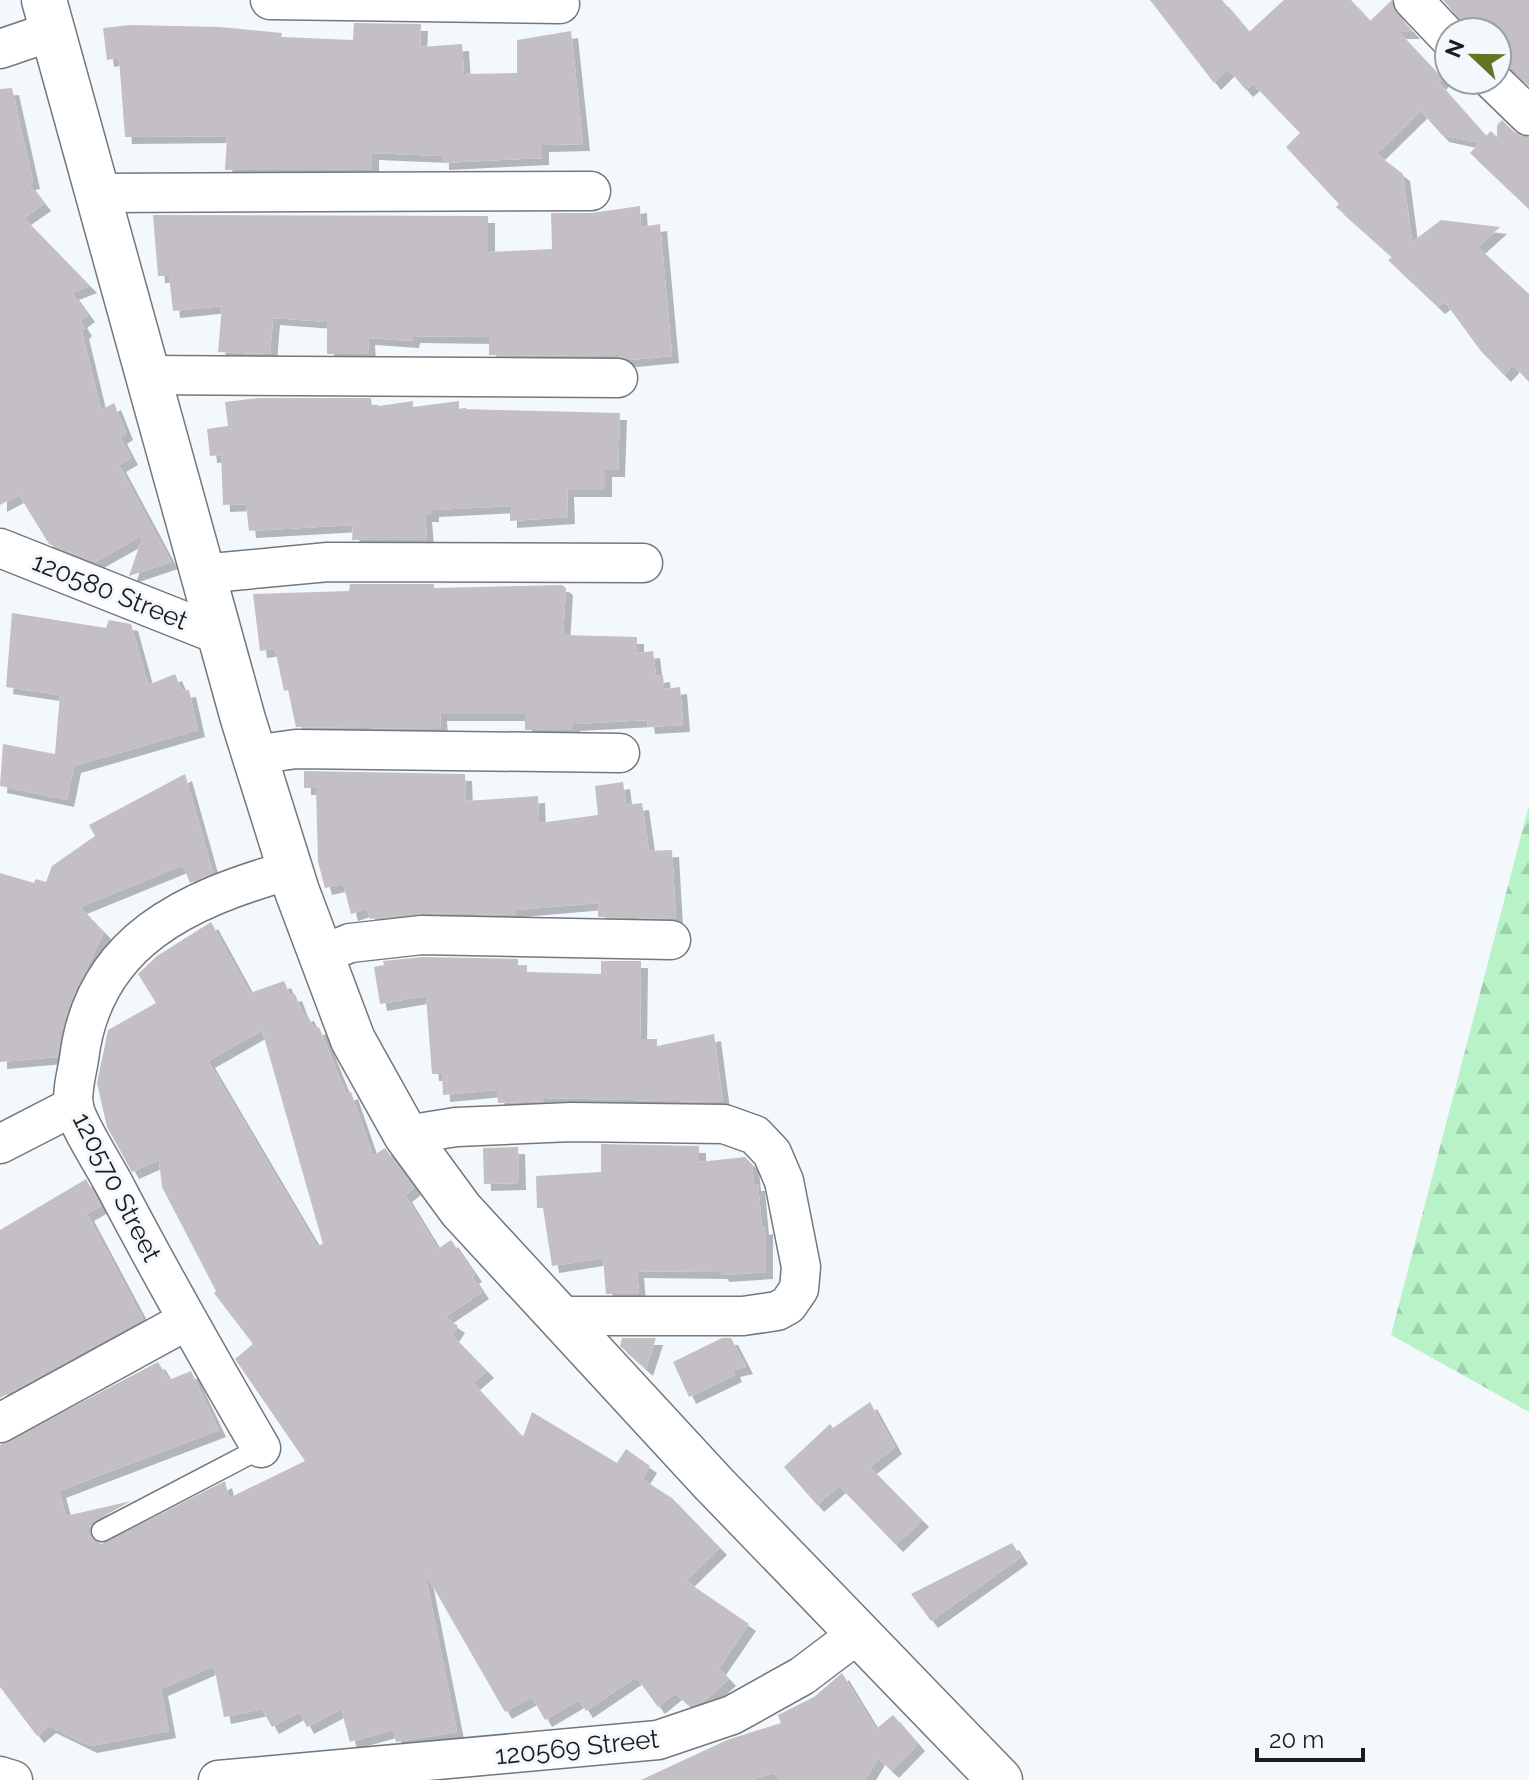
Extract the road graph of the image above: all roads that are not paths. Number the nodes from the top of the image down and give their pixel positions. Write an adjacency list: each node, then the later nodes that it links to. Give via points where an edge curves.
1 (270, 0): 3 (street)
2 (1413, 0): 5 (street)
3 (560, 4)
4 (51, 8): 6 (street); 10 (street)
5 (1433, 21)
6 (0, 49)
7 (1508, 96): 8 (street)
8 (1529, 116)
9 (591, 191): 10 (street)
10 (96, 193): 11 (street)
11 (146, 375): 12 (street); 15 (street)
12 (618, 378)
13 (0, 548): 16 (street, 120580 Street)
14 (643, 563): 15 (street, via 328,562)
15 (201, 574): 16 (street)
16 (219, 635): 18 (street)
17 (620, 753): 18 (street, via 296,749)
18 (254, 755): 19 (street)
19 (290, 870): 21 (street); 22 (street, 120570 Street, via 224,889 193,905 160,924 116,964 87,1018)
20 (671, 940): 21 (street, via 422,935 350,943)
21 (321, 955): 23 (street, via 353,1040)
22 (74, 1106): 24 (street); 26 (street, 120570 Street)
23 (406, 1135): 25 (street, via 461,1210); 25 (street, via 456,1127 571,1122 724,1124 755,1135 772,1153 784,1181 801,1267 799,1289 788,1305 743,1316)
24 (0, 1144)
25 (559, 1316): 30 (street)
26 (186, 1321): 27 (street); 28 (street, 120570 Street)
27 (0, 1423)
28 (261, 1448): 29 (lane)
29 (102, 1531)
30 (859, 1633): 33 (street, 120569 Street, via 802,1676 732,1715 658,1740); 34 (street)
31 (0, 1776): 32 (street)
32 (13, 1780)
33 (218, 1780)
34 (1000, 1780)

